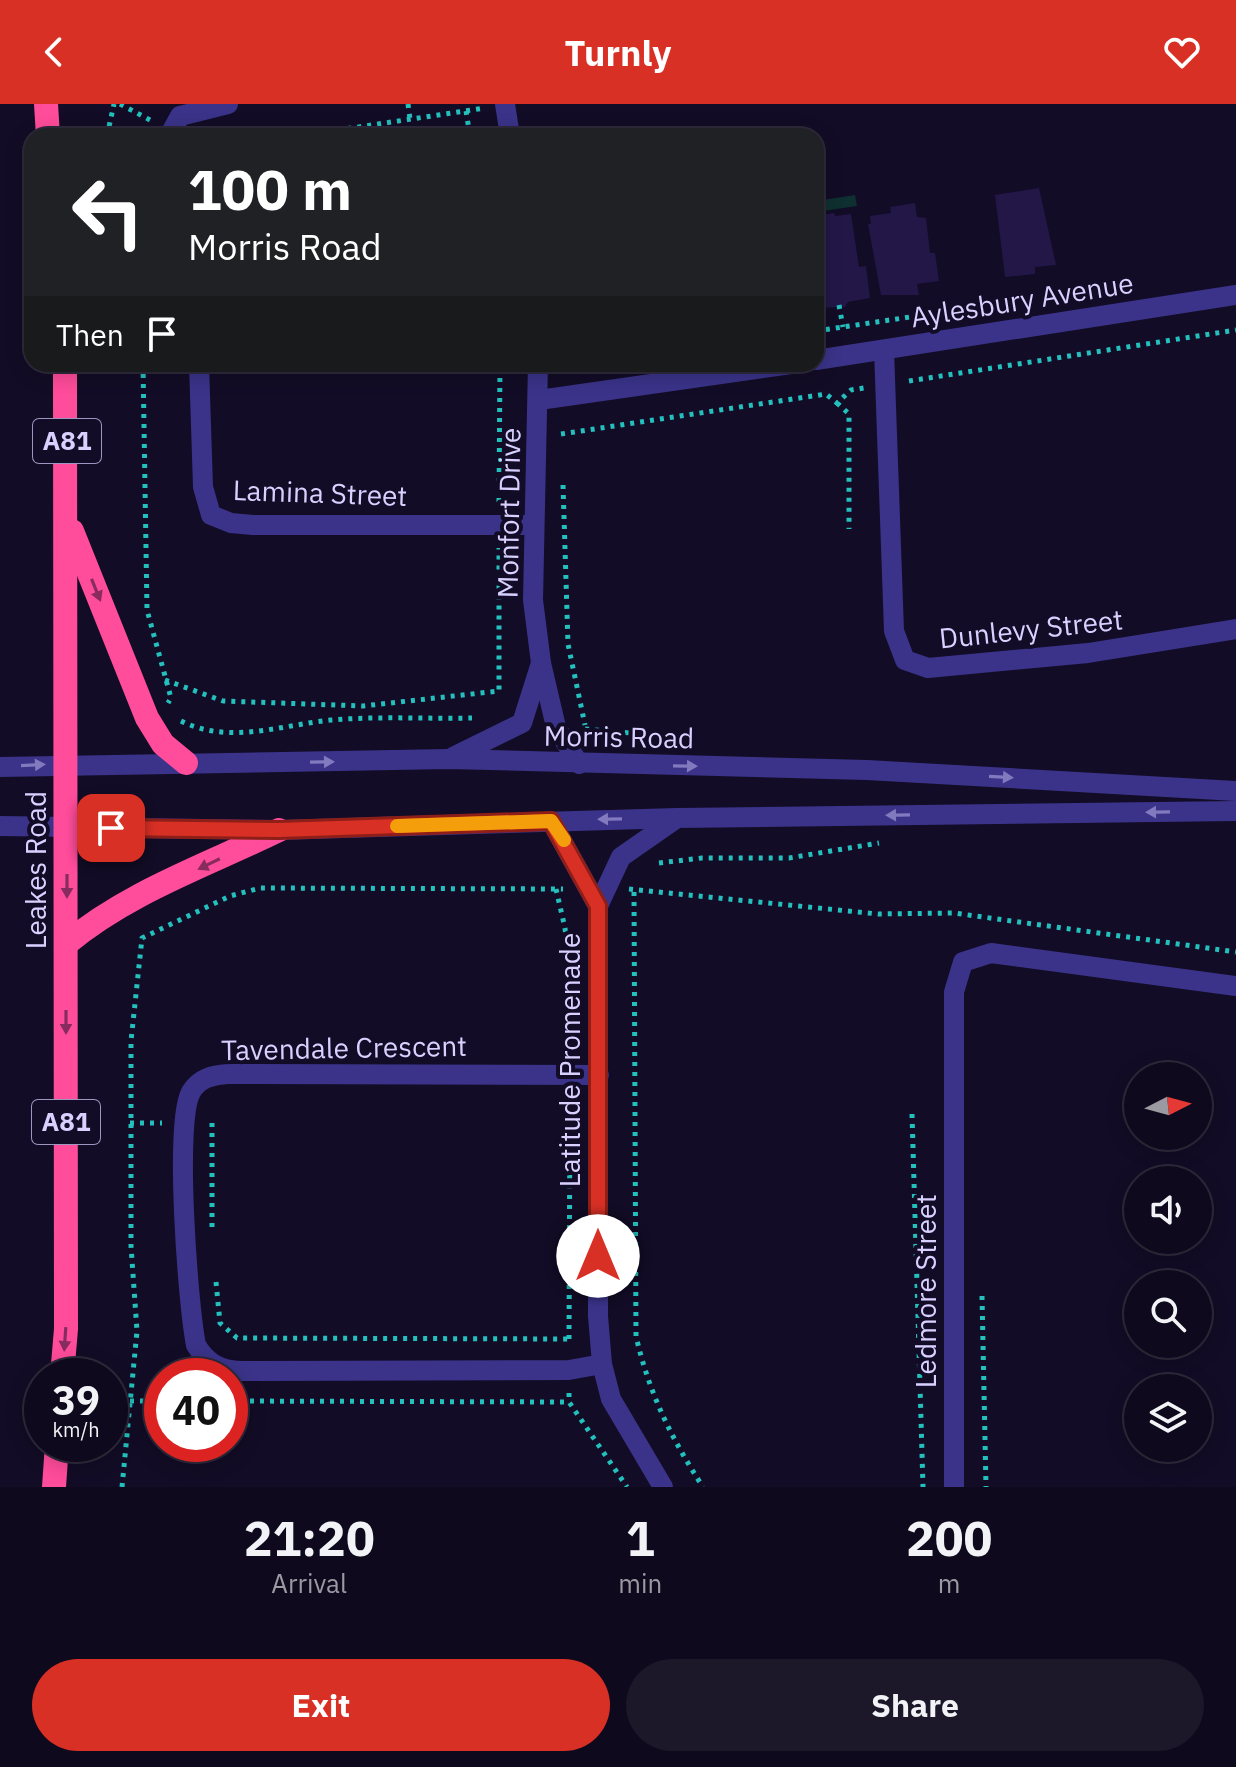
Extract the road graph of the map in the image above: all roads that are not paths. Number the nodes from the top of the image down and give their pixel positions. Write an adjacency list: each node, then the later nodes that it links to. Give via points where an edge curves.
1 (46, 104): 4 (highway)
2 (228, 104): 5 (street, via 180,116)
3 (505, 104): 6 (street)
4 (48, 128)
5 (173, 128)
6 (509, 128)
7 (1236, 295): 8 (street, Aylesbury Avenue)
8 (884, 350): 9 (street, Aylesbury Avenue); 17 (street, Dunlevy Street, via 894,631 905,660 928,668 1088,653)
9 (824, 359)
10 (65, 372): 15 (highway, Leakes Road / A81)
11 (199, 372): 16 (street, Lamina Street, via 203,487 211,515 253,525)
12 (540, 372): 14 (street, Monfort Drive)
13 (737, 372): 14 (street)
14 (549, 400): 16 (street, Monfort Drive)
15 (66, 518): 20 (highway, Leakes Road / A81); 21 (highway, one-way to 21, via 147,718 163,744)
16 (533, 525): 18 (street, Monfort Drive, via 533,600)
17 (1236, 629)
18 (541, 663): 19 (street, Monfort Drive, via 522,723); 22 (street, Monfort Drive, via 556,727)
19 (449, 759): 21 (street, Morris Road, one-way to 19); 22 (street, Morris Road)
20 (67, 763): 21 (street, Morris Road); 23 (street, Morris Road, one-way to 20); 29 (highway, Leakes Road / A81)
21 (186, 763)
22 (579, 764): 24 (street, Morris Road, one-way to 24, via 867,770)
23 (0, 767)
24 (1236, 791)
25 (1236, 811): 26 (street, one-way to 26)
26 (677, 818): 27 (street, one-way to 27); 31 (street, Latitude Promenade, via 621,857)
27 (551, 821): 30 (street); 31 (street, Latitude Promenade)
28 (0, 826): 29 (street)
29 (67, 828): 30 (street); 32 (highway, Leakes Road / A81, one-way to 32)
30 (279, 830): 32 (highway, one-way to 32, via 132,898 99,916)
31 (598, 906): 34 (street, Latitude Promenade)
32 (66, 944): 35 (highway, Leakes Road / A81, one-way to 35)
33 (1236, 986): 40 (street, Ledmore Street, via 991,953 963,962 954,992)
34 (599, 1075): 36 (street, Latitude Promenade); 36 (street, Tavendale Crescent, via 228,1074 197,1084 184,1123 193,1332 202,1355 219,1368 569,1370)
35 (64, 1358)
36 (602, 1364): 39 (street, Latitude Promenade, via 618,1413)
37 (56, 1462): 38 (highway)
38 (54, 1487)
39 (663, 1487)
40 (954, 1487)

